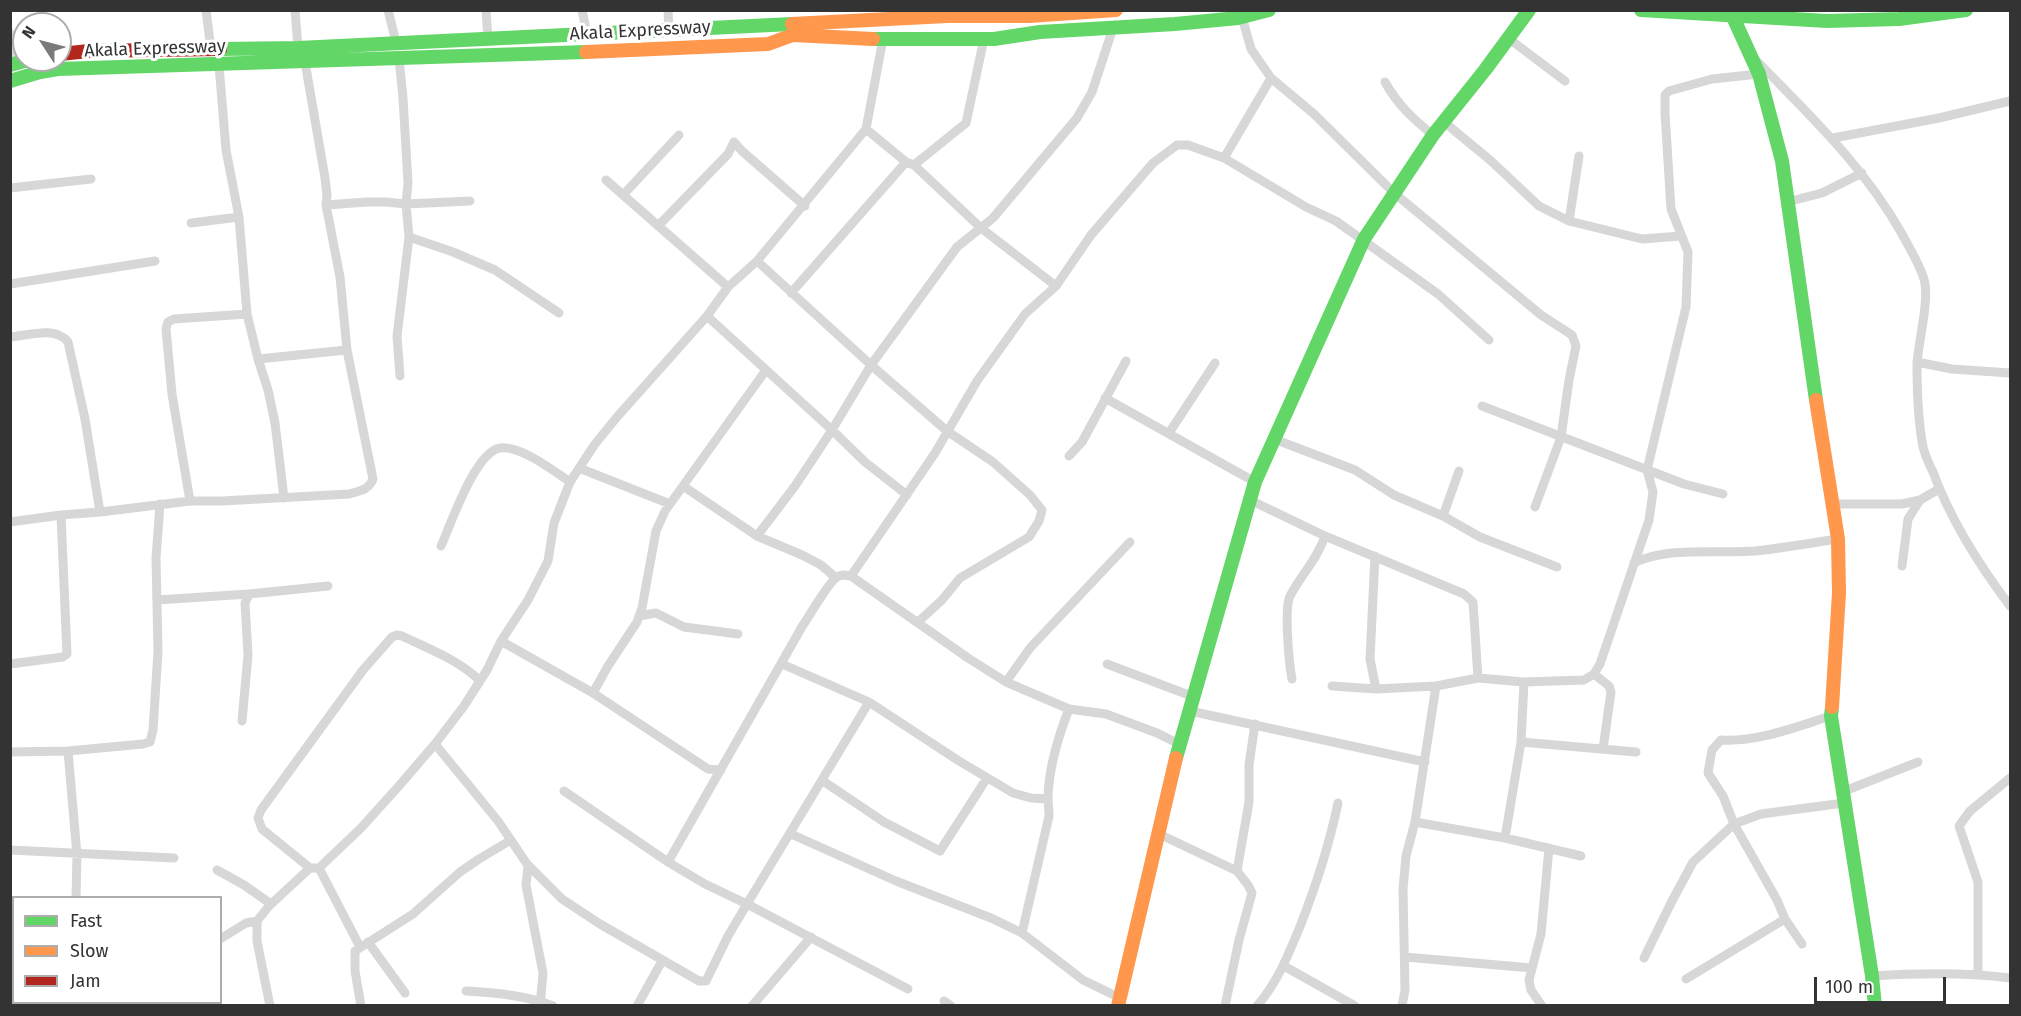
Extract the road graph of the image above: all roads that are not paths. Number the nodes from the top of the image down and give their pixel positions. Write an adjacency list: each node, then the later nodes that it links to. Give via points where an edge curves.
1 (206, 10): 30 (street)
2 (295, 10): 29 (street)
3 (388, 10): 27 (street)
4 (486, 10): 23 (street)
5 (582, 10): 21 (street)
6 (668, 10): 20 (street)
7 (1116, 10): 16 (main road, Akala Expressway)
8 (1269, 10): 17 (main road, Akala Expressway)
9 (1529, 10): 22 (main road)
10 (1641, 10): 18 (main road)
11 (1966, 10): 13 (main road)
12 (918, 14): 14 (main road, Akala Expressway); 15 (main road, Akala Expressway)
13 (1920, 14): 18 (main road, via 1887,20)
14 (890, 15): 20 (main road, Akala Expressway)
15 (947, 16): 16 (main road, Akala Expressway); 25 (main road)
16 (980, 16): 26 (main road)
17 (1242, 17): 19 (main road, Akala Expressway); 38 (street, via 1251,50)
18 (1733, 17): 32 (main road)
19 (1113, 28): 26 (main road, Akala Expressway); 66 (street, via 1092,92 1077,118)
20 (669, 30): 21 (main road, Akala Expressway)
21 (587, 34): 23 (main road, Akala Expressway)
22 (1508, 38): 40 (street); 43 (main road)
23 (488, 39): 27 (main road, Akala Expressway)
24 (883, 39): 25 (main road, Akala Expressway); 33 (main road, Akala Expressway, via 793,35 768,44); 44 (street)
25 (946, 39): 26 (main road, Akala Expressway)
26 (989, 39): 50 (street, via 966,123)
27 (396, 42): 28 (main road, Akala Expressway)
28 (352, 44): 29 (main road, Akala Expressway); 34 (main road)
29 (298, 48): 30 (main road, Akala Expressway)
30 (211, 50): 31 (main road, Akala Expressway)
31 (72, 53)
32 (1752, 57): 37 (main road); 47 (street)
33 (399, 58): 34 (main road, Akala Expressway); 59 (street, via 408,183)
34 (352, 60): 35 (main road, Akala Expressway)
35 (305, 62): 36 (main road, Akala Expressway); 60 (street)
36 (219, 65): 39 (main road, Akala Expressway, via 58,69); 62 (street, via 226,150)
37 (1759, 74): 58 (main road, via 1782,160); 67 (street, via 1712,79 1665,95 1671,209)
38 (1271, 78): 49 (street); 55 (street, via 1314,114)
39 (10, 81)
40 (1565, 81)
41 (1385, 82): 46 (street, via 1408,114)
42 (2010, 101): 47 (street)
43 (1444, 122): 46 (main road); 63 (street, via 1539,206)
44 (866, 129): 50 (street); 61 (street)
45 (680, 135): 56 (street)
46 (1432, 135): 55 (main road)
47 (1833, 138): 51 (street)
48 (1579, 156): 63 (street)
49 (1224, 158): 69 (street); 73 (street, via 1188,145 1177,145 1166,152 1091,236)
50 (910, 164): 66 (street); 75 (street)
51 (1862, 173): 58 (street, via 1822,193); 84 (street, via 1890,212 1917,259 1925,282)
52 (91, 179): 54 (street)
53 (606, 180): 56 (street)
54 (10, 188)
55 (1393, 192): 69 (main road); 95 (street, via 1541,315 1572,335 1576,346)
56 (623, 195): 65 (street)
57 (470, 201): 59 (street)
58 (1787, 202): 113 (main road)
59 (406, 204): 60 (street); 68 (street)
60 (326, 205): 81 (street, via 340,277)
61 (805, 206): 65 (street, via 735,142); 71 (street)
62 (239, 217): 64 (street); 77 (street)
63 (1569, 221): 67 (street, via 1642,238)
64 (191, 223)
65 (658, 226): 74 (street)
66 (983, 226): 73 (street); 86 (street, via 957,247)
67 (1681, 236): 99 (street, via 1688,252 1686,308)
68 (409, 237): 76 (street, via 495,270); 89 (street, via 397,336)
69 (1364, 239): 80 (street, via 1438,294); 96 (main road)
70 (155, 261): 72 (street)
71 (757, 261): 74 (street); 75 (street)
72 (10, 284)
73 (1056, 285): 93 (street, via 1025,314)
74 (728, 287): 78 (street)
75 (790, 293): 86 (street)
76 (559, 313)
77 (247, 314): 82 (street); 110 (street, via 168,322 172,394)
78 (707, 316): 87 (street); 98 (street, via 616,417)
79 (10, 337): 115 (street, via 54,333 68,342)
80 (1489, 340)
81 (346, 350): 82 (street); 107 (street, via 371,484 349,494)
82 (258, 359): 107 (street, via 268,390)
83 (1126, 361): 90 (street)
84 (1917, 362): 88 (street); 104 (street, via 1919,422)
85 (1215, 363): 94 (street)
86 (871, 365): 92 (street); 93 (street)
87 (766, 370): 92 (street); 103 (street)
88 (2010, 373)
89 (400, 376)
90 (1105, 398): 94 (street); 97 (street, via 1082,442)
91 (1482, 406): 95 (street)
92 (832, 430): 106 (street); 119 (street)
93 (947, 430): 106 (street); 135 (street, via 993,462 1042,510 1029,537 960,578)
94 (1169, 433): 101 (street)
95 (1561, 437): 99 (street); 114 (street)
96 (1274, 439): 101 (main road); 117 (street, via 1355,470 1394,495)
97 (1069, 456)
98 (579, 468): 102 (street); 112 (street)
99 (1647, 470): 105 (street); 125 (street, via 1653,492 1649,520)
100 (1459, 471): 117 (street)
101 (1255, 482): 108 (main road)
102 (570, 483): 123 (street, via 523,453 492,450 476,469); 137 (street, via 554,523 548,561)
103 (683, 486): 112 (street); 119 (street)
104 (1939, 489): 109 (street); 133 (street, via 1965,541)
105 (1723, 494)
106 (907, 495): 128 (street)
107 (284, 498): 110 (street)
108 (1250, 500): 120 (street); 151 (main road)
109 (1920, 500): 113 (street, via 1902,504); 126 (street, via 1908,519)
110 (190, 501): 111 (street)
111 (160, 504): 115 (street); 132 (street)
112 (670, 504): 134 (street, via 656,531)
113 (1832, 504): 121 (main road)
114 (1535, 507)
115 (100, 512): 116 (street)
116 (61, 514): 118 (street); 138 (street, via 67,654)
117 (1443, 516): 127 (street, via 1480,537)
118 (10, 522)
119 (757, 536): 129 (street, via 821,565)
120 (1325, 536): 124 (street); 143 (street, via 1320,551 1288,599)
121 (1838, 539): 125 (street); 155 (main road, via 1839,593)
122 (1130, 542): 145 (street, via 1030,648)
123 (441, 546)
124 (1375, 556): 142 (street, via 1464,594 1473,602); 149 (street, via 1370,659)
125 (1634, 562): 141 (street)
126 (1902, 566)
127 (1557, 567)
128 (851, 576): 129 (street); 135 (street)
129 (835, 578): 139 (street)
130 (328, 585): 131 (street)
131 (247, 599): 132 (street, via 238,595); 156 (street, via 248,655)
132 (157, 600): 162 (street, via 158,651 150,742)
133 (2010, 606)
134 (639, 616): 136 (street, via 656,613 684,627); 150 (street)
135 (918, 622): 145 (street)
136 (738, 634)
137 (501, 641): 144 (street); 150 (street)
138 (10, 664)
139 (782, 664): 152 (street); 168 (street)
140 (1107, 664): 151 (street)
141 (1594, 674): 146 (street, via 1584,680); 161 (street, via 1611,692)
142 (1478, 678): 146 (street); 148 (street)
143 (1292, 679)
144 (480, 681): 159 (street); 190 (street, via 452,660 402,636 392,637 363,670 258,818 262,829)
145 (1006, 682): 153 (street)
146 (1524, 682): 158 (street)
147 (1332, 686): 149 (street)
148 (1436, 686): 149 (street); 165 (street)
149 (1376, 689)
150 (593, 693): 167 (street)
151 (1194, 697): 154 (main road)
152 (869, 702): 170 (street); 171 (street)
153 (1069, 709): 160 (street, via 1106,714); 175 (street, via 1057,738)
154 (1190, 711): 157 (street); 160 (main road)
155 (1831, 716): 174 (main road); 178 (street, via 1773,734 1740,741 1721,740 1712,750 1708,773)
156 (242, 721)
157 (1255, 724): 165 (street); 192 (street, via 1249,802)
158 (1521, 742): 161 (street); 181 (street)
159 (435, 744): 182 (street); 190 (street, via 361,828)
160 (1179, 744): 180 (main road)
161 (1603, 749): 164 (street)
162 (68, 751): 163 (street); 185 (street)
163 (10, 752)
164 (1636, 752)
165 (1425, 762): 177 (street)
166 (1918, 762): 174 (street)
167 (708, 770): 168 (street); 172 (street)
168 (721, 770): 172 (street)
169 (2010, 777): 208 (street, via 1970,811 1959,826 1977,882)
170 (987, 778): 171 (street, via 940,851 884,822); 175 (street, via 1013,793)
171 (823, 781): 179 (street)
172 (713, 786): 188 (street)
173 (564, 791): 188 (street)
174 (1843, 797): 178 (street, via 1761,814); 209 (main road)
175 (1048, 800): 198 (street, via 1049,816)
176 (1338, 803): 206 (street, via 1329,846)
177 (1415, 822): 181 (street); 203 (street, via 1403,889)
178 (1734, 824): 196 (street); 204 (street, via 1694,862)
179 (790, 834): 195 (street); 198 (street)
180 (1159, 834): 192 (street); 215 (main road)
181 (1505, 838): 183 (street)
182 (511, 840): 189 (street); 202 (street, via 469,865 413,914)
183 (1549, 848): 186 (street); 207 (street, via 1540,934)
184 (10, 850): 185 (street)
185 (77, 855): 187 (street); 193 (street)
186 (1581, 856)
187 (174, 858)
188 (668, 861): 195 (street)
189 (528, 866): 205 (street, via 562,899); 216 (street, via 526,885 543,973)
190 (314, 868): 194 (street); 202 (street)
191 (217, 870): 194 (street)
192 (1236, 871): 222 (street, via 1252,893)
193 (76, 896)
194 (271, 904): 197 (street)
195 (747, 904): 199 (street); 205 (street, via 706,981)
196 (1785, 919): 201 (street); 211 (street)
197 (257, 921): 200 (street); 217 (street, via 257,942)
198 (1022, 933): 215 (street)
199 (811, 936): 212 (street); 221 (street)
200 (222, 938)
201 (1802, 944)
202 (364, 945): 214 (street); 218 (street, via 355,951 354,958)
203 (1405, 957): 207 (street); 225 (street)
204 (1644, 958)
205 (662, 961): 220 (street)
206 (1284, 966): 223 (street); 224 (street)
207 (1532, 968): 226 (street, via 1531,990)
208 (1978, 974): 209 (street); 210 (street)
209 (1872, 976): 227 (main road)
210 (2010, 978)
211 (1686, 980)
212 (908, 989)
213 (466, 991): 216 (street)
214 (405, 993)
215 (1119, 1002)
216 (541, 1003): 219 (street)
217 (270, 1005)
218 (361, 1005)
219 (553, 1005)
220 (637, 1005)
221 (752, 1005)
222 (1225, 1005)
223 (1257, 1005)
224 (1355, 1005)
225 (1402, 1005)
226 (1542, 1005)
227 (1875, 1005)

